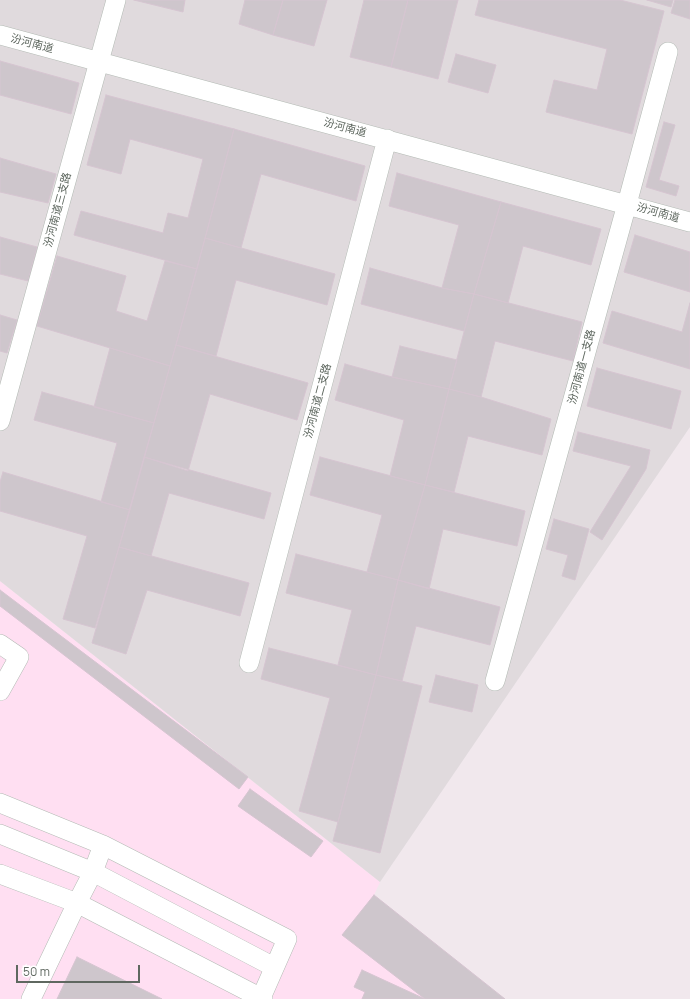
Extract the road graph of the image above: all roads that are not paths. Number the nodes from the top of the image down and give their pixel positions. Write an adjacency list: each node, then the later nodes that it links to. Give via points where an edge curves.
1 (116, 0): 4 (street, 汾河南道三支路)
2 (0, 35): 4 (street, 汾河南道)
3 (668, 52): 6 (street, 汾河南道一支路)
4 (99, 62): 5 (street, 汾河南道); 8 (street, 汾河南道三支路)
5 (386, 139): 6 (street, 汾河南道); 10 (street, 汾河南道二支路)
6 (627, 204): 7 (street, 汾河南道); 11 (street, 汾河南道一支路)
7 (690, 222)
8 (0, 421)
9 (0, 644): 12 (street, via 19,657)
10 (249, 663)
11 (495, 682)
12 (0, 691)
13 (0, 803): 15 (street)
14 (0, 834): 16 (street)
15 (103, 845): 16 (street); 19 (street, via 287,939)
16 (93, 872): 18 (street); 19 (street)
17 (0, 874): 18 (street)
18 (77, 903): 20 (street); 21 (street)
19 (274, 968): 21 (street)
20 (31, 999)
21 (262, 999)

